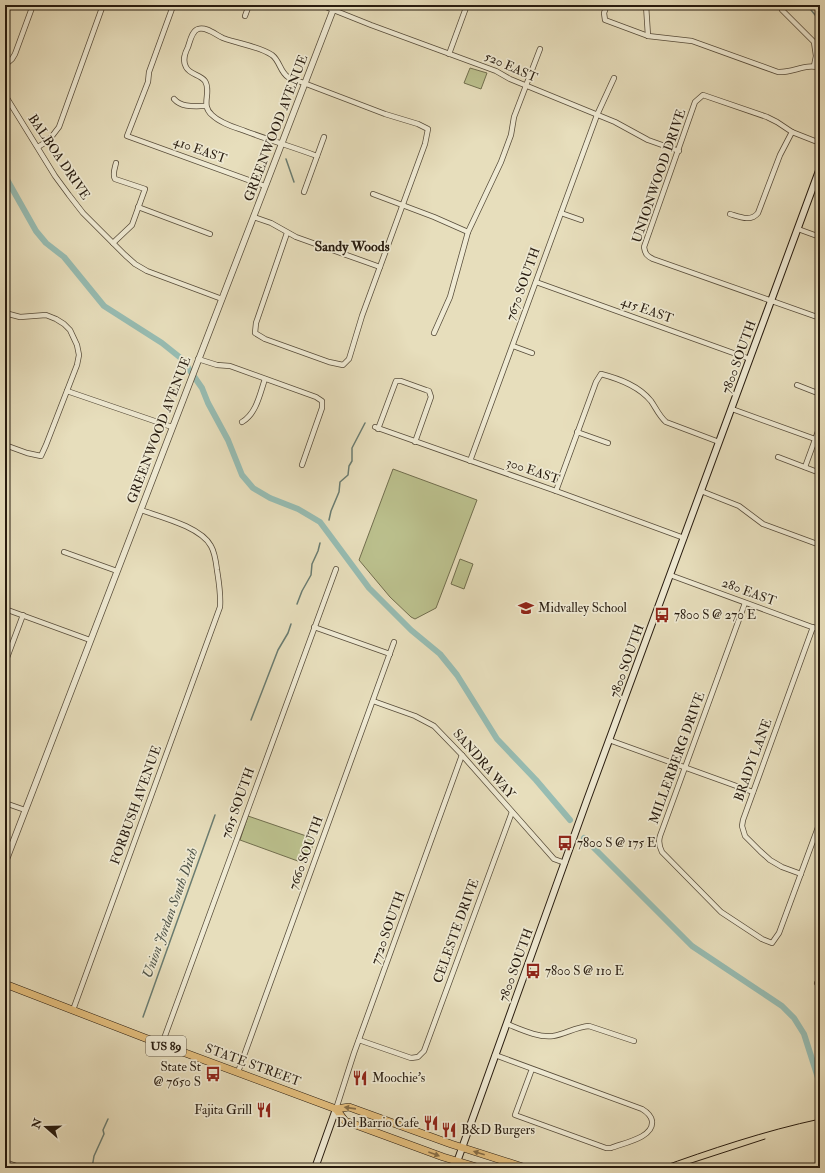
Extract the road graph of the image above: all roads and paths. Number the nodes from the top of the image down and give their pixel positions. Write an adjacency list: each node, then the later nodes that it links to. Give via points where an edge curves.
1 (33, 5): 16 (street, via 15,54)
2 (103, 5): 30 (street, via 59,127 49,140)
3 (249, 5): 12 (street)
4 (321, 5): 11 (street, 520 EAST)
5 (467, 5): 15 (street)
6 (600, 5): 10 (street)
7 (646, 5): 13 (street)
8 (780, 5): 17 (street, via 814,42)
9 (173, 6): 35 (street, 410 EAST, via 127,136)
10 (606, 6): 13 (street, via 603,17 607,22)
11 (334, 7): 15 (street, 520 EAST, via 371,25); 20 (street, GREENWOOD AVENUE)
12 (245, 16)
13 (648, 36): 17 (street, via 692,41 778,72)
14 (540, 49): 21 (street)
15 (449, 54): 21 (street, 520 EAST, via 496,71)
16 (5, 64)
17 (814, 66): 18 (street)
18 (820, 68)
19 (614, 78): 25 (street, 7670 SOUTH)
20 (305, 83): 24 (street, via 285,75 276,60 266,52 222,38 205,28 198,29 192,35 184,61 188,70 206,83); 29 (street, GREENWOOD AVENUE); 38 (street, via 428,129 426,144)
21 (526, 86): 25 (street, 520 EAST); 45 (street, via 501,162)
22 (5, 95): 30 (street, BALBOA DRIVE)
23 (174, 98): 24 (street, via 184,105)
24 (206, 106): 29 (street, via 215,118)
25 (597, 115): 31 (street, 520 EAST, via 648,140); 40 (street, 7670 SOUTH)
26 (792, 132): 28 (street); 31 (street, UNIONWOOD DRIVE, via 777,122 702,95 695,102); 41 (street, via 755,217)
27 (324, 137): 32 (street)
28 (820, 143)
29 (281, 144): 32 (street); 35 (street, GREENWOOD AVENUE)
30 (38, 147): 49 (street, BALBOA DRIVE, via 83,213)
31 (678, 151): 53 (street, UNIONWOOD DRIVE, via 645,242 644,252 653,259)
32 (317, 156): 36 (street)
33 (116, 163): 39 (street, via 115,179 145,189)
34 (820, 168): 44 (main road, 7800 SOUTH)
35 (265, 186): 42 (street, GREENWOOD AVENUE)
36 (304, 192)
37 (373, 194): 38 (street)
38 (403, 205): 45 (street); 50 (street)
39 (138, 207): 47 (street); 49 (street, via 129,228)
40 (561, 213): 43 (street); 51 (street, 7670 SOUTH)
41 (730, 214)
42 (254, 217): 46 (street); 52 (street, GREENWOOD AVENUE)
43 (581, 220)
44 (798, 229): 48 (street); 53 (main road, 7800 SOUTH)
45 (468, 232): 56 (street, via 450,297)
46 (287, 233): 50 (street); 50 (street, via 256,323 255,334 286,347 343,365 348,359)
47 (210, 234)
48 (820, 237)
49 (113, 243): 52 (street, BALBOA DRIVE, via 135,264 146,270)
50 (380, 267)
51 (536, 282): 57 (street, 7670 SOUTH); 59 (street, 415 EAST)
52 (222, 299): 60 (street, GREENWOOD AVENUE)
53 (771, 300): 55 (street); 59 (main road, 7800 SOUTH)
54 (5, 313): 63 (street, via 20,317 46,316 56,319 70,330 79,355)
55 (820, 318)
56 (434, 332)
57 (512, 346): 58 (street); 76 (street, 7670 SOUTH)
58 (532, 353)
59 (750, 359): 65 (main road, 7800 SOUTH)
60 (197, 362): 61 (street, via 230,366); 68 (street, GREENWOOD AVENUE)
61 (265, 379): 66 (street, via 253,412); 77 (street, via 316,397 323,403)
62 (796, 385): 64 (street)
63 (67, 391): 68 (street); 74 (street, via 40,456)
64 (820, 394)
65 (732, 409): 70 (street); 72 (main road, 7800 SOUTH)
66 (242, 422)
67 (820, 426): 70 (street)
68 (172, 428): 82 (street, GREENWOOD AVENUE)
69 (577, 432): 72 (street, via 601,374 625,382 643,393 666,422); 73 (street); 80 (street)
70 (815, 439): 78 (street)
71 (415, 442): 71 (street, 300 EAST, via 376,428 396,381 429,391 431,397); 76 (street, 300 EAST)
72 (719, 442): 81 (main road, 7800 SOUTH)
73 (608, 443)
74 (5, 445)
75 (778, 458): 78 (street)
76 (470, 461): 80 (street, 300 EAST)
77 (302, 465)
78 (805, 467): 79 (street)
79 (820, 473)
80 (556, 491): 83 (street, 300 EAST)
81 (701, 491): 83 (main road, 7800 SOUTH); 84 (street, via 739,506 763,524)
82 (140, 510): 87 (street, GREENWOOD AVENUE); 112 (street, FORBUSH AVENUE, via 187,527 207,540 214,552 220,607)
83 (684, 538): 88 (main road, 7800 SOUTH)
84 (820, 545)
85 (64, 552): 87 (street)
86 (336, 568): 93 (street, 7615 SOUTH)
87 (117, 571): 95 (street, GREENWOOD AVENUE)
88 (670, 575): 89 (street, 280 EAST); 100 (main road, 7800 SOUTH)
89 (745, 603): 92 (street, 280 EAST); 102 (street, MILLERBERG DRIVE)
90 (5, 608): 91 (street)
91 (23, 615): 95 (street); 98 (street)
92 (813, 627): 94 (street, 280 EAST); 103 (street, BRADY LANE)
93 (314, 628): 97 (street); 116 (street, 7615 SOUTH)
94 (820, 630)
95 (90, 640): 105 (street, GREENWOOD AVENUE)
96 (394, 642): 97 (street, 7660 SOUTH)
97 (390, 654): 99 (street, 7660 SOUTH)
98 (5, 663)
99 (373, 701): 101 (street, SANDRA WAY, via 426,720 442,732); 119 (street, 7660 SOUTH)
100 (609, 740): 102 (street); 109 (main road, 7800 SOUTH)
101 (462, 755): 106 (street, SANDRA WAY); 114 (street, 7720 SOUTH)
102 (685, 768): 103 (street); 110 (street, MILLERBERG DRIVE, via 659,845 667,858 721,912 772,944 779,933)
103 (753, 792): 110 (street, BRADY LANE, via 743,820 745,836 770,860)
104 (5, 803): 105 (street)
105 (25, 810): 108 (street, GREENWOOD AVENUE)
106 (512, 812): 109 (street, SANDRA WAY, via 554,859); 114 (street, CELESTE DRIVE, via 421,1054 414,1058 407,1057)
107 (820, 822): 110 (street)
108 (5, 863)
109 (565, 863): 113 (main road, 7800 SOUTH)
110 (801, 874)
111 (5, 984): 112 (main road, STATE STREET / US 89)
112 (73, 1010): 116 (main road, STATE STREET / US 89)
113 (507, 1024): 115 (street, via 547,1036 589,1026); 117 (main road, 7800 SOUTH)
114 (358, 1040): 120 (street, 7720 SOUTH)
115 (634, 1041)
116 (162, 1044): 119 (main road, STATE STREET / US 89)
117 (495, 1056): 118 (street); 121 (main road, 7800 SOUTH)
118 (532, 1069): 118 (street, via 515,1115 606,1148 641,1137 650,1130 650,1115 642,1109)
119 (238, 1072): 120 (main road, STATE STREET / US 89)
120 (336, 1109): 121 (main road, STATE STREET, one-way to 120, via 349,1107); 123 (main road, STATE STREET / US 89, one-way to 123, via 345,1121); 125 (main road)
121 (462, 1148): 123 (main road, 7800 SOUTH); 127 (main road, STATE STREET, one-way to 121)
122 (5, 1162): 124 (street)
123 (457, 1162): 126 (main road, STATE STREET / US 89)
124 (22, 1168)
125 (315, 1168)
126 (480, 1168)
127 (526, 1168)

